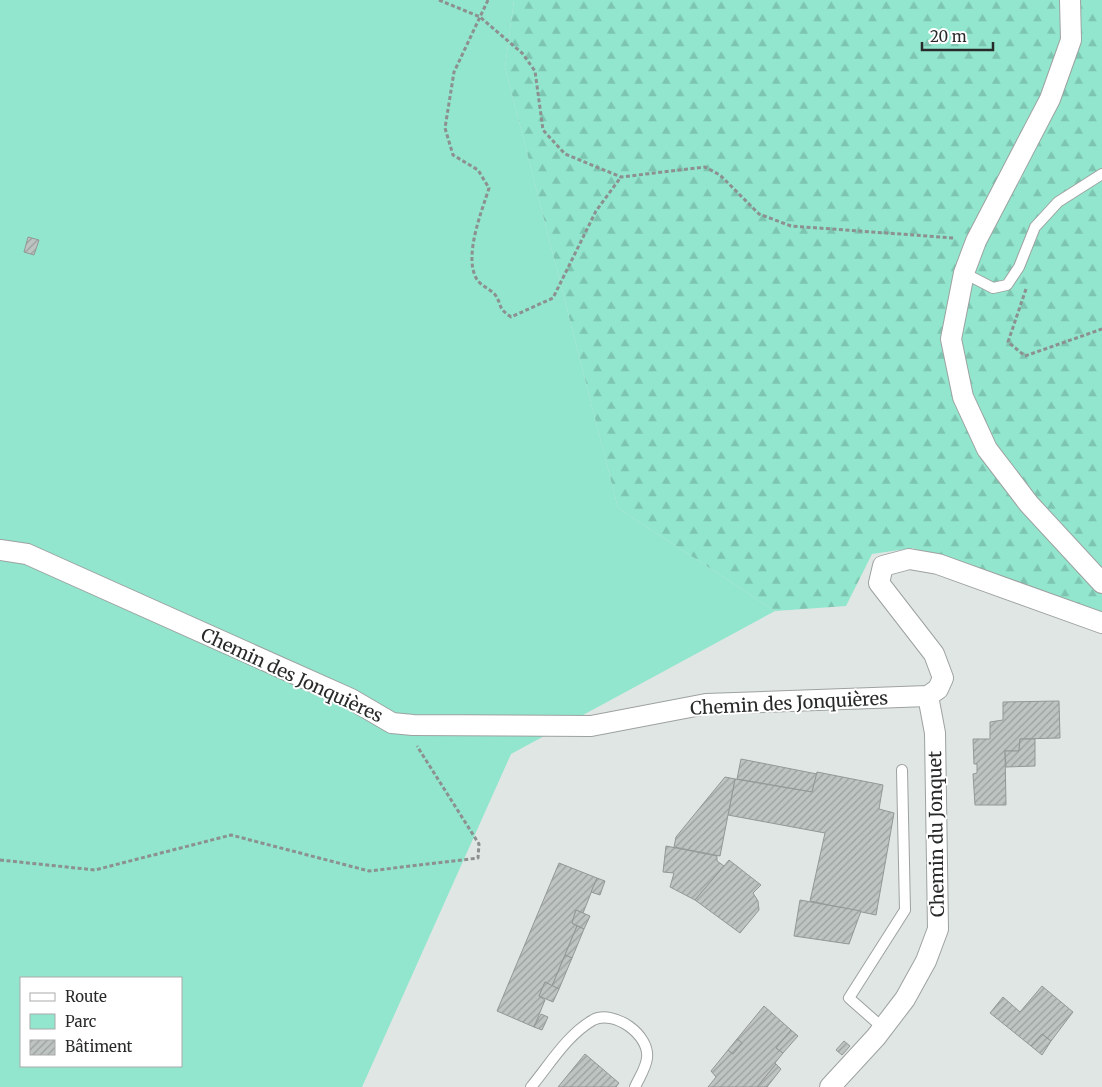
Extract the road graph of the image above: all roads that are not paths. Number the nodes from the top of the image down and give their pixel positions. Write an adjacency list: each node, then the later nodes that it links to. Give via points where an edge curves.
1 (1070, 0): 3 (street, via 1071,40 1050,99 976,241)
2 (1102, 174): 3 (lane, via 1058,202 1035,227 1019,266 1006,285 993,288)
3 (964, 273): 5 (street, via 952,339 963,397 987,449 1029,504)
4 (0, 550): 7 (street, Chemin des Jonquières, via 27,554 350,699 392,723 591,726 706,704)
5 (1102, 583)
6 (1102, 623): 7 (street, via 938,564 909,560 883,566 879,583 934,654 943,678 938,689)
7 (928, 696): 9 (street, Chemin du Jonquet, via 935,733 938,929 922,969)
8 (902, 770): 9 (lane, via 905,910 849,998)
9 (883, 1028): 12 (street, Chemin du Jonquet)
10 (531, 1087): 11 (lane, via 575,1031 596,1019 614,1019 634,1030 645,1044 647,1058)
11 (635, 1087)
12 (830, 1087)

